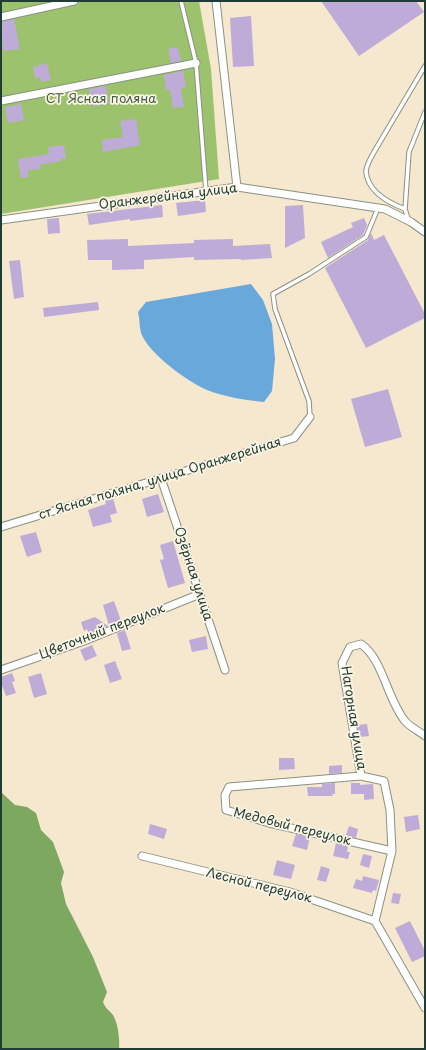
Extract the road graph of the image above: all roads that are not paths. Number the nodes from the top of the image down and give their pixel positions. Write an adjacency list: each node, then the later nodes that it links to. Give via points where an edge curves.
1 (74, 1): 4 (street)
2 (181, 1): 5 (lane)
3 (216, 1): 9 (street)
4 (1, 17)
5 (196, 63): 7 (street); 10 (lane)
6 (425, 66): 12 (lane, via 368,162 366,172 380,196 388,203)
7 (1, 101)
8 (425, 112): 12 (lane, via 409,152)
9 (237, 187): 10 (street, Оранжерейная улица); 11 (street, Оранжерейная улица)
10 (206, 191): 13 (street, Оранжерейная улица)
11 (378, 208): 14 (street, Оранжерейная улица); 16 (lane, via 366,237 273,294 274,309 309,401)
12 (405, 209): 14 (lane)
13 (1, 220)
14 (408, 220): 15 (street, Оранжерейная улица)
15 (425, 232)
16 (310, 417): 17 (street, ст Ясная поляна, улица Оранжерейная, via 294,438)
17 (161, 478): 18 (street, ст Ясная поляна, улица Оранжерейная); 19 (street, Озёрная улица)
18 (1, 527)
19 (198, 589): 20 (street, Цветочный переулок, via 195,596 84,641); 21 (street, Озёрная улица)
20 (1, 670)
21 (225, 670)
22 (425, 736): 23 (street, Нагорная улица, via 405,721 389,694 370,650 361,644 350,647 342,663)
23 (361, 776): 24 (street, Нагорная улица, via 384,780 390,810); 24 (street, Медовый переулок, via 229,787 225,795 226,810 269,824)
24 (392, 851): 26 (street, Нагорная улица)
25 (142, 856): 26 (street, Лесной переулок, via 290,892)
26 (375, 921): 27 (street)
27 (425, 1008)

